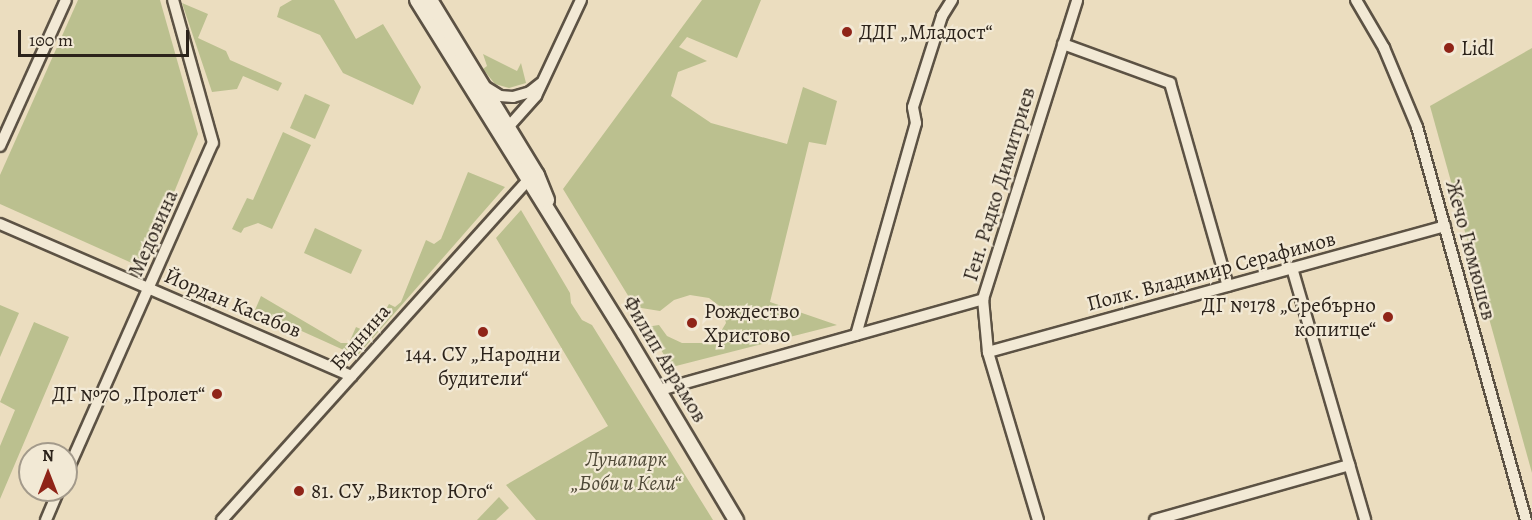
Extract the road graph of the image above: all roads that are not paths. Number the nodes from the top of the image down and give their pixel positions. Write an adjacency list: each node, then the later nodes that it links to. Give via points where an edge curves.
1 (66, 0): 13 (street)
2 (172, 0): 20 (street, Медовина, via 213,143)
3 (417, 0): 12 (street, Филип Аврамов)
4 (430, 0): 11 (street, Филип Аврамов)
5 (581, 0): 10 (street)
6 (952, 0): 22 (street, via 942,16 913,107 916,123)
7 (1077, 0): 9 (street, Ген. Радко Димитриев)
8 (1356, 0): 17 (street, Жечо Гюмюшев, via 1384,48 1417,127)
9 (1063, 44): 19 (street, via 1170,83); 21 (street, Ген. Радко Димитриев)
10 (547, 74): 11 (street, via 535,89 516,97 500,96); 12 (street, via 528,107)
11 (483, 86): 12 (street, Филип Аврамов)
12 (504, 132): 14 (street, Филип Аврамов); 15 (street, Филип Аврамов, via 537,175)
13 (0, 146)
14 (527, 181): 15 (street, Филип Аврамов); 24 (street, Бъднина, via 516,188)
15 (556, 221): 25 (street, Филип Аврамов)
16 (0, 224): 20 (street, Йордан Касабов)
17 (1444, 226): 18 (street, Полк. Владимир Серафимов); 35 (street, Жечо Гюмюшев)
18 (1292, 268): 19 (street, Полк. Владимир Серафимов); 27 (street)
19 (1228, 286): 23 (street, Полк. Владимир Серафимов)
20 (149, 288): 24 (street, Йордан Касабов); 26 (street, Медовина)
21 (983, 299): 22 (street); 23 (street, Ген. Радко Димитриев)
22 (856, 335): 25 (street)
23 (988, 352): 32 (street, Ген. Радко Димитриев)
24 (352, 376): 30 (street, Бъднина)
25 (660, 390): 31 (street, Филип Аврамов)
26 (78, 447)
27 (1349, 465): 33 (street); 34 (street)
28 (54, 502): 29 (street)
29 (46, 520)
30 (222, 520)
31 (736, 520)
32 (1038, 520)
33 (1155, 520)
34 (1365, 520)
35 (1526, 520)

